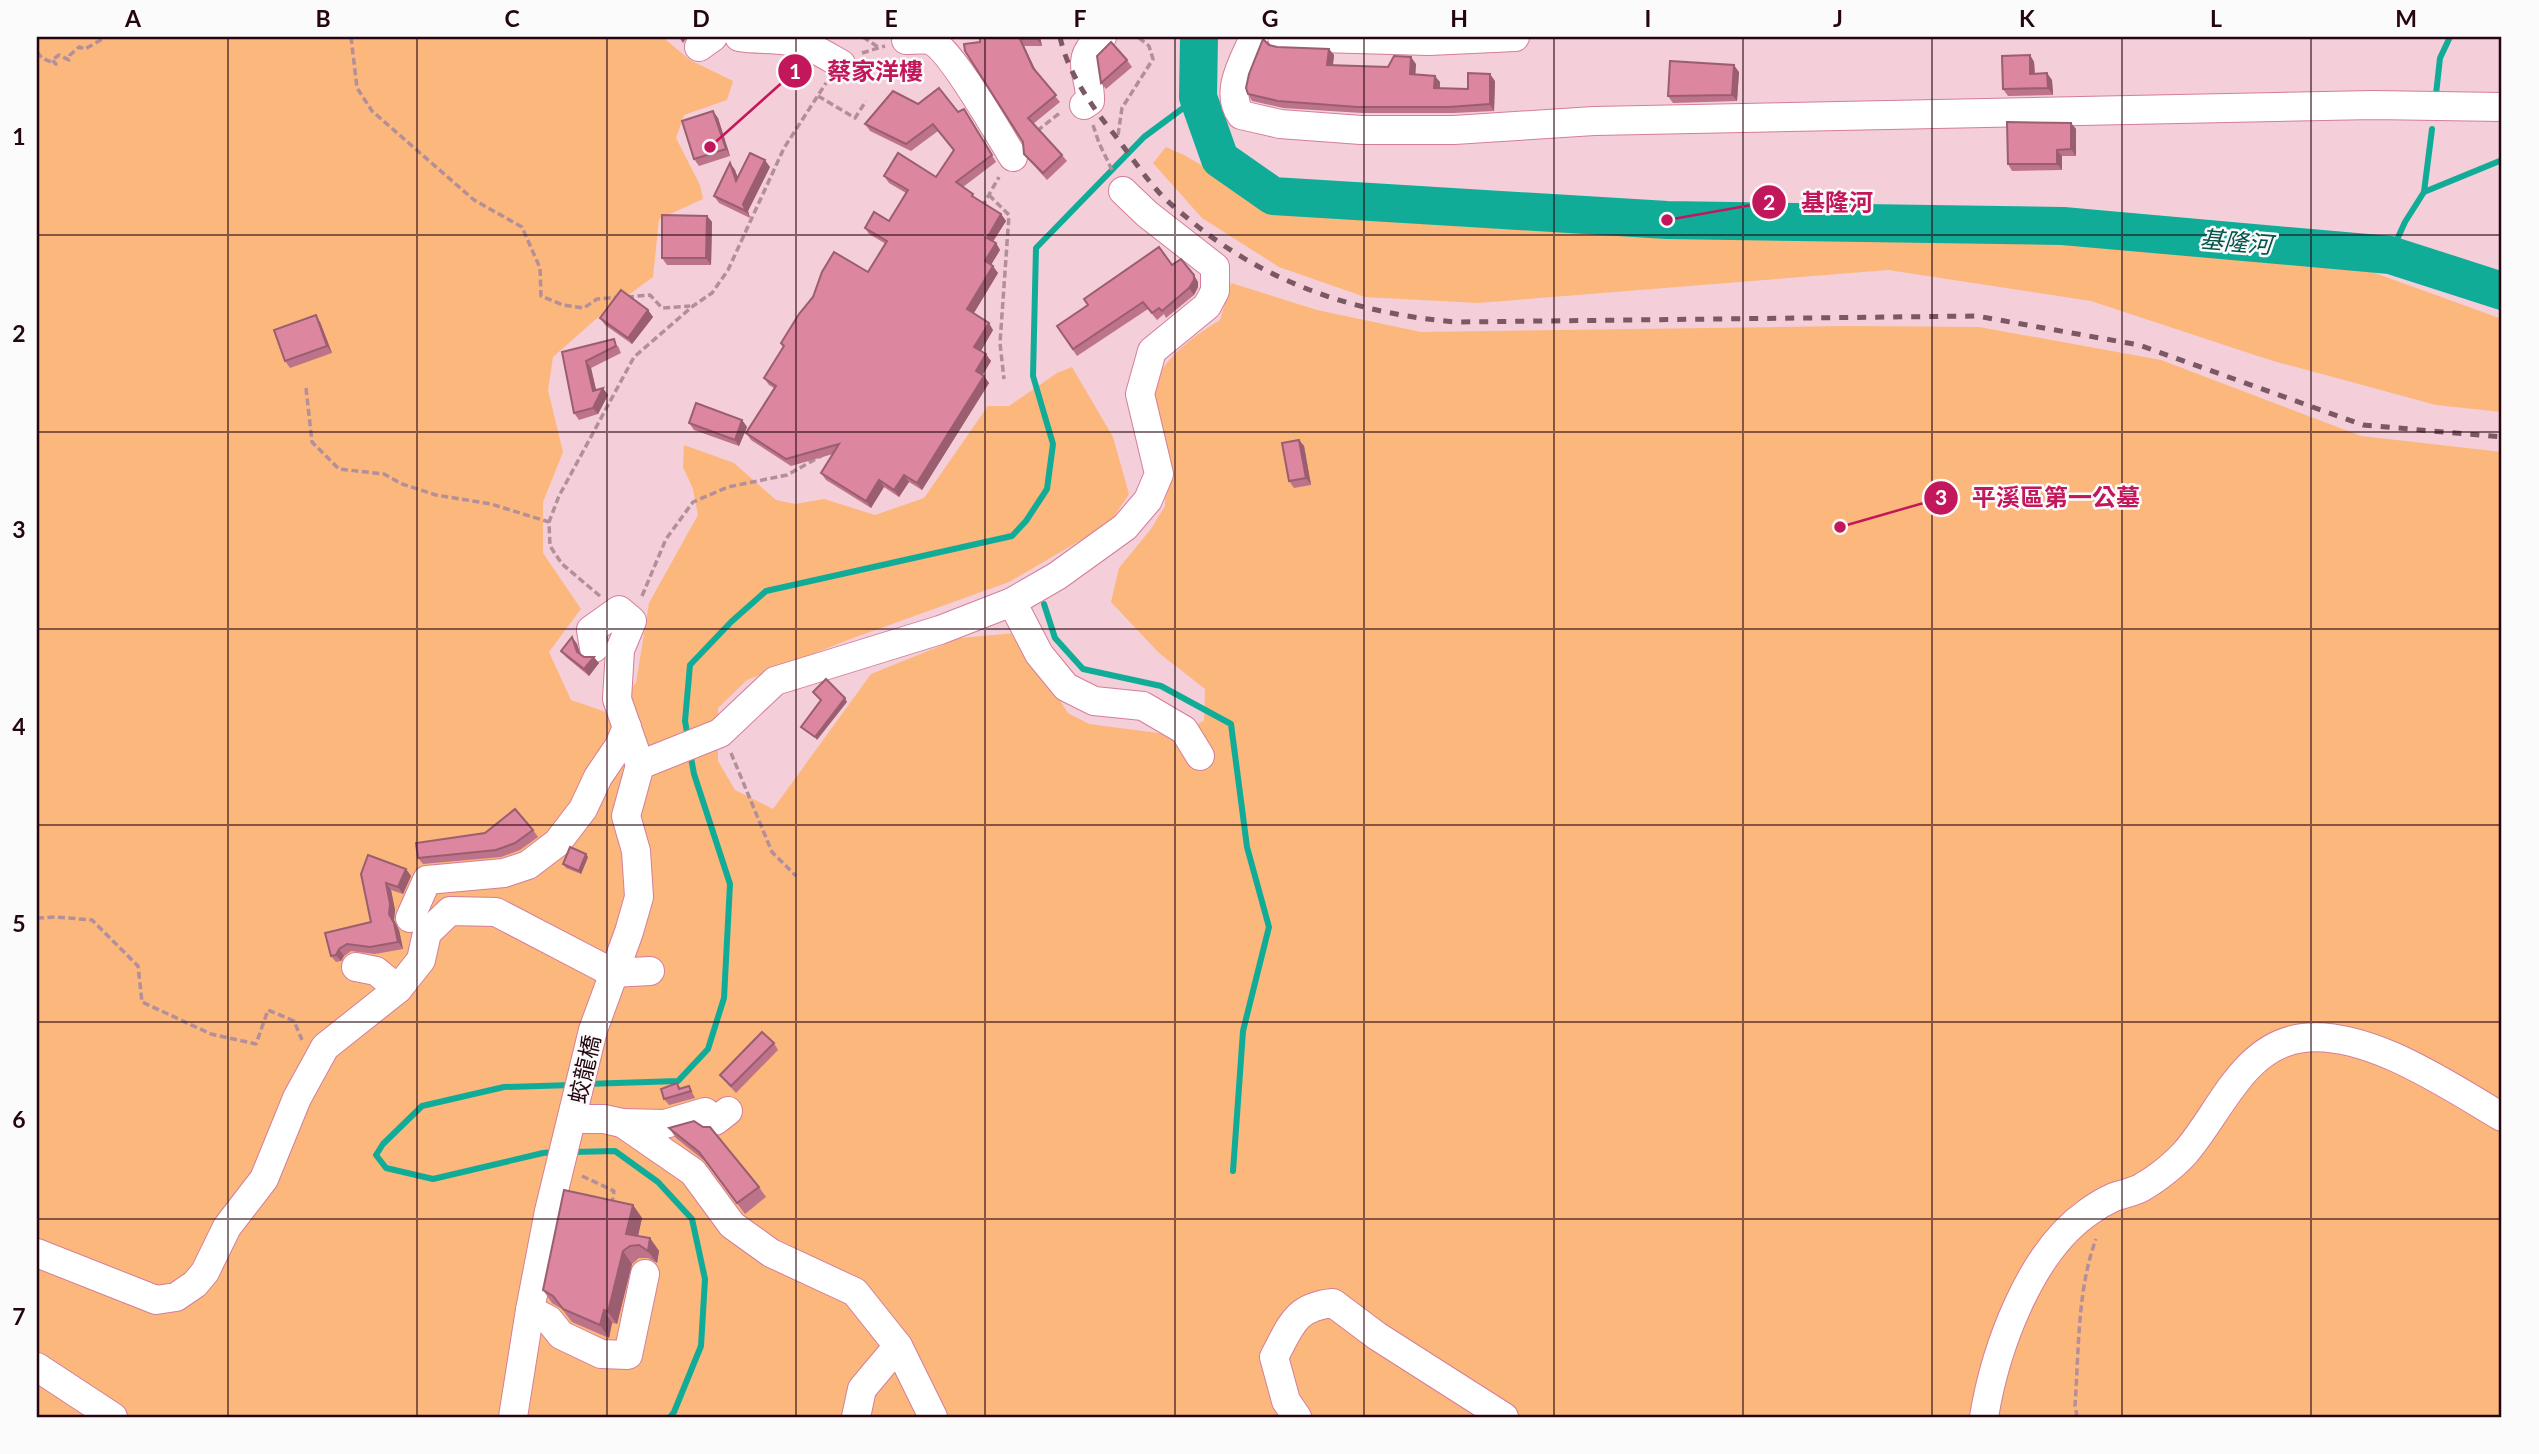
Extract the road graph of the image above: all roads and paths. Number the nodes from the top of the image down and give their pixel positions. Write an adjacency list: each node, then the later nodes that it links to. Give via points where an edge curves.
1 (106, 37): 12 (path, via 85,49 79,47 69,60 59,55 52,60 56,64)
2 (351, 37): 24 (path, via 357,88 372,111 474,200 522,227 540,268 541,296 584,309 597,299 650,295 662,308)
3 (739, 37): 13 (street, via 790,41)
4 (863, 37): 11 (path)
5 (1102, 37): 16 (street, via 1084,60 1090,92 1090,101)
6 (1138, 37): 18 (path, via 1149,46 1153,59 1122,108)
7 (1254, 37): 17 (street, via 1235,84 1233,104 1241,115 1280,124 1360,130 2372,105)
8 (1282, 37): 9 (street, via 1429,41)
9 (1515, 37)
10 (906, 40): 11 (path); 20 (street, via 930,40 941,49)
11 (880, 48): 13 (path, via 847,57)
12 (37, 52)
13 (841, 64): 14 (path)
14 (818, 96): 15 (path, via 855,118); 24 (path, via 784,148 728,270 712,293)
15 (866, 101)
16 (1084, 105): 20 (path, via 1063,111 1027,139)
17 (2502, 107)
18 (1118, 135)
19 (1099, 144): 21 (path)
20 (1013, 157): 22 (path)
21 (1123, 191): 29 (street, via 1215,267 1214,291 1207,306 1152,351 1140,394 1159,474 1149,500 1125,527 1058,576)
22 (989, 195): 23 (path); 25 (path, via 1010,215 1000,343)
23 (978, 213)
24 (692, 306): 28 (path, via 634,357)
25 (1004, 379)
26 (306, 388): 28 (path, via 312,442 339,469 384,474 436,495 492,504)
27 (828, 446): 30 (path, via 821,458 787,475 728,486 693,502 666,539)
28 (549, 522): 30 (path, via 550,546 562,564)
29 (1012, 602): 33 (street, via 940,630 775,681); 34 (street, via 1039,654 1066,687 1094,701 1143,706 1184,730)
30 (625, 616): 31 (street, via 591,630); 32 (street, via 617,699)
31 (594, 648)
32 (627, 727): 35 (street); 37 (street, via 583,809 557,843 528,865 504,873)
33 (720, 733): 35 (street); 36 (path, via 772,852)
34 (1200, 756)
35 (640, 765): 43 (street, 蛟龍橋, via 626,816 636,851 639,897)
36 (796, 876)
37 (458, 877): 38 (street); 40 (street, via 428,880)
38 (457, 911): 43 (street, via 496,912); 44 (street, via 450,911 427,933 421,960)
39 (37, 918): 45 (path, via 92,920 138,966 142,1002 211,1034 256,1044 268,1010 294,1021 305,1046)
40 (410, 918)
41 (356, 967): 44 (street, via 376,971)
42 (650, 971): 43 (street)
43 (613, 973): 48 (street, 蛟龍橋, via 593,1030)
44 (398, 989): 45 (street)
45 (325, 1047): 53 (street, via 264,1180 227,1227 195,1284 176,1297 156,1300)
46 (728, 1111): 49 (street, via 715,1121 705,1112 665,1124)
47 (2502, 1118): 64 (street, via 2413,1064 2347,1041 2305,1037 2275,1044 2233,1083 2185,1153 2143,1187 2111,1198 2085,1214 2055,1242 2015,1309 1997,1357)
48 (573, 1119): 49 (street); 55 (street, 蛟龍橋)
49 (622, 1123): 56 (street, via 693,1172 732,1225 771,1252 855,1292)
50 (590, 1179): 51 (path, via 614,1191)
51 (610, 1211)
52 (2098, 1233): 65 (path, via 2083,1304)
53 (37, 1253)
54 (645, 1274): 55 (street, via 628,1355 601,1354 561,1335 550,1320)
55 (530, 1310): 59 (street, 蛟龍橋)
56 (898, 1346): 60 (street, via 862,1390); 61 (street)
57 (37, 1367): 58 (street)
58 (113, 1417)
59 (513, 1417)
60 (856, 1417)
61 (933, 1417)
62 (1297, 1417): 63 (street, via 1286,1401 1274,1357 1294,1320 1312,1305 1333,1303)
63 (1504, 1417)
64 (1984, 1417)
65 (2077, 1417)

